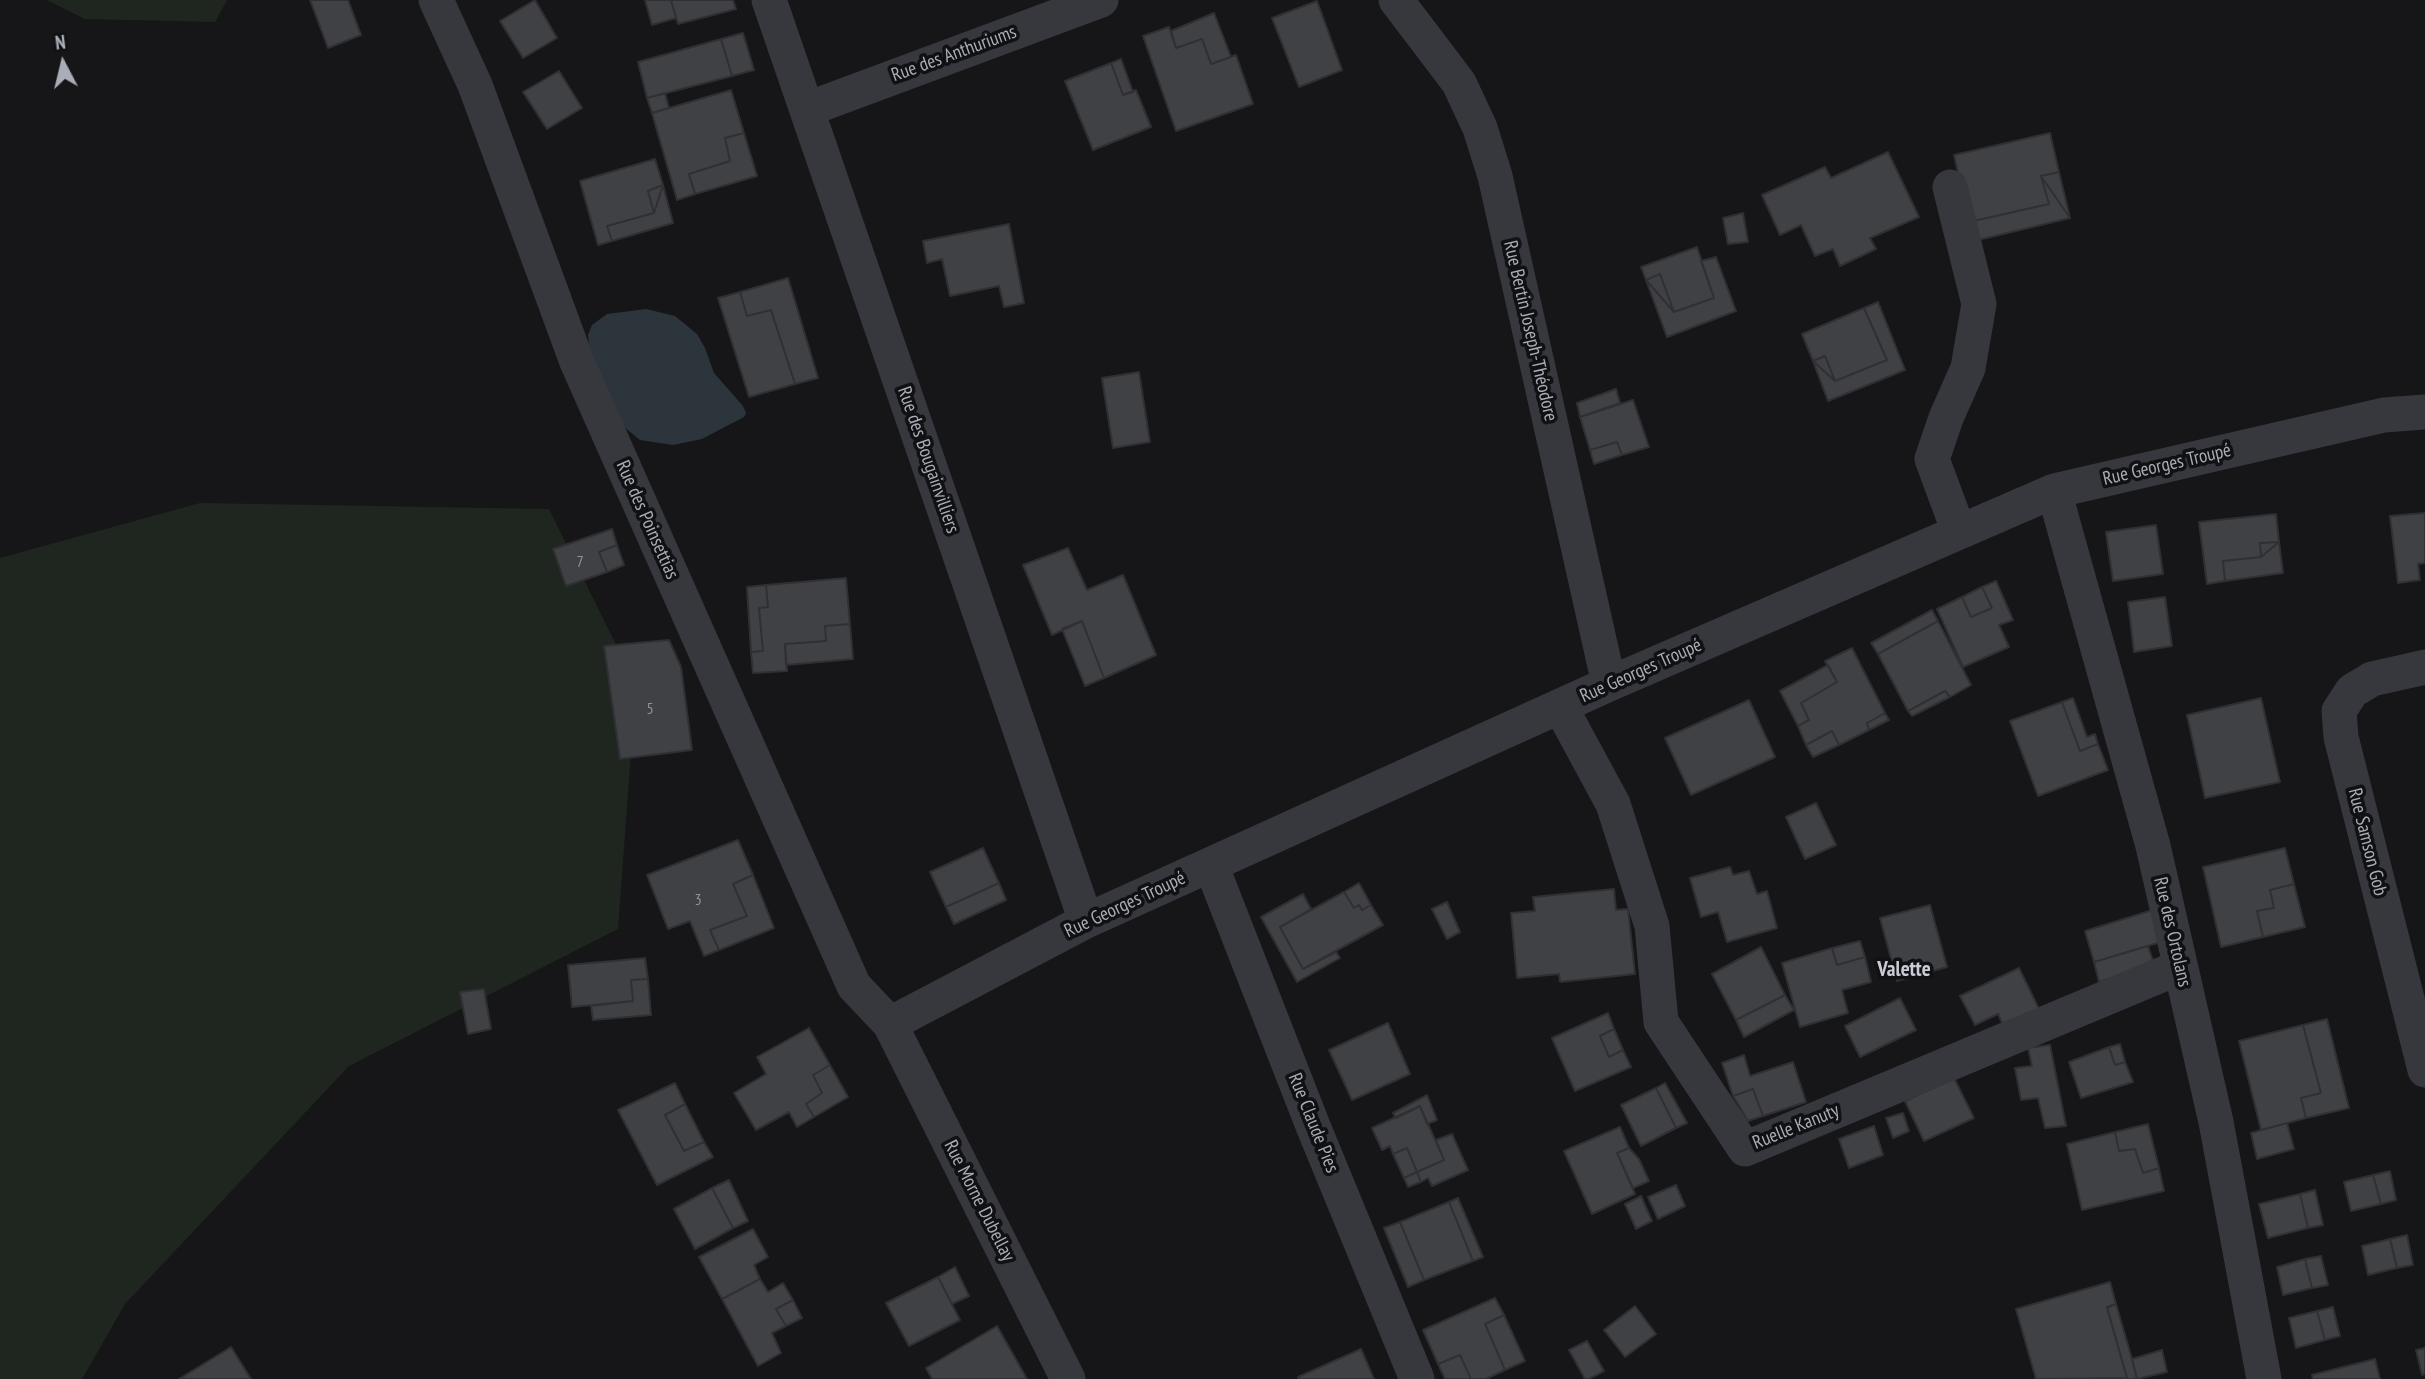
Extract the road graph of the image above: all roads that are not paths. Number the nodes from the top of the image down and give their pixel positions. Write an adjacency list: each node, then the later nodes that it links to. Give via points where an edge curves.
1 (436, 0): 16 (street, Rue des Poinsettias, via 475,85 577,362 854,986)
2 (769, 0): 5 (street, Rue des Bougainvilliers)
3 (1101, 0): 5 (street, Rue des Anthuriums)
4 (1396, 0): 11 (street, Rue Bertin Joseph-Théodore, via 1459,83 1495,176)
5 (808, 108): 14 (street, Rue des Bougainvilliers)
6 (1951, 187): 9 (street, via 1979,304 1968,369 1932,459)
7 (2425, 412): 8 (street, Rue Georges Troupé, via 2384,415)
8 (2054, 491): 9 (street, Rue Georges Troupé); 15 (street, Rue des Ortolans, via 2153,846)
9 (1959, 532): 11 (street, Rue Georges Troupé)
10 (2425, 667): 17 (street, Rue Samson Gob, via 2372,679 2352,691 2339,711 2340,737)
11 (1609, 684): 12 (street, Rue Georges Troupé)
12 (1560, 706): 13 (street, Rue Georges Troupé); 15 (street, Ruelle Kanuty, via 1613,804 1652,926 1661,1022 1745,1149)
13 (1211, 865): 14 (street, Rue Georges Troupé); 19 (street, Rue Claude Pies)
14 (1086, 921): 16 (street, Rue Georges Troupé)
15 (2180, 967): 20 (street, Rue des Ortolans, via 2216,1122)
16 (890, 1024): 18 (street, Rue Morne Dubellay)
17 (2425, 1070)
18 (1068, 1379)
19 (1417, 1379)
20 (2264, 1379)

